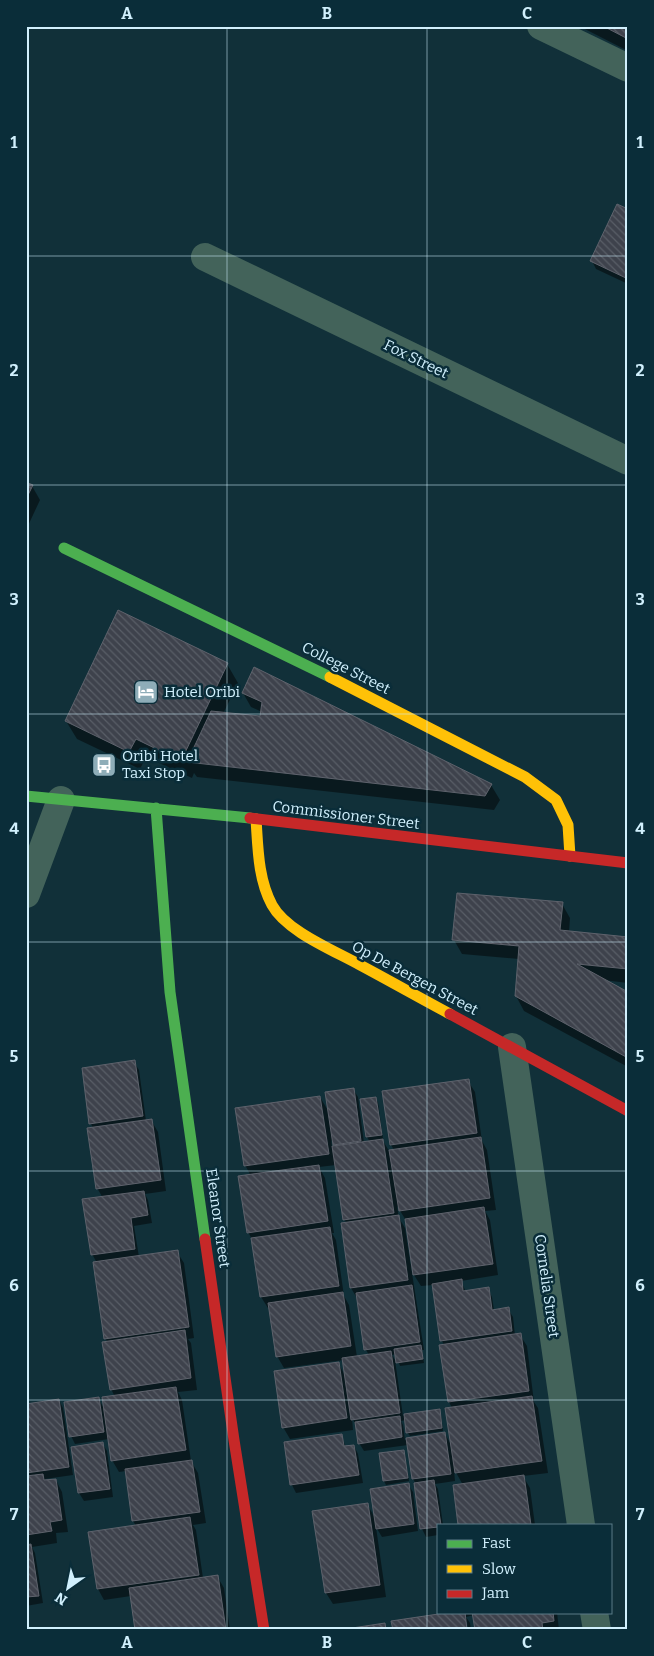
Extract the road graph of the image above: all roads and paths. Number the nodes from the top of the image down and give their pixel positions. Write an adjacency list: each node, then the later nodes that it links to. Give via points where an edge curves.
1 (541, 26): 2 (street)
2 (628, 68)
3 (205, 257): 4 (street, Fox Street)
4 (628, 461)
5 (64, 548): 10 (street, College Street, via 298,660 525,777 556,800 568,825)
6 (26, 796): 7 (street, Commissioner Street)
7 (61, 800): 8 (street, Commissioner Street); 12 (street)
8 (156, 808): 9 (street, Commissioner Street); 17 (street, Eleanor Street, via 170,992)
9 (256, 819): 10 (street, Commissioner Street); 13 (street, Op De Bergen Street, via 261,876 266,894 281,918 305,935)
10 (570, 856): 11 (street, Commissioner Street)
11 (628, 863)
12 (26, 894)
13 (512, 1047): 14 (street, Op De Bergen Street); 15 (street, Cornelia Street)
14 (628, 1111)
15 (581, 1524)
16 (594, 1614): 18 (street)
17 (264, 1630)
18 (597, 1630)

